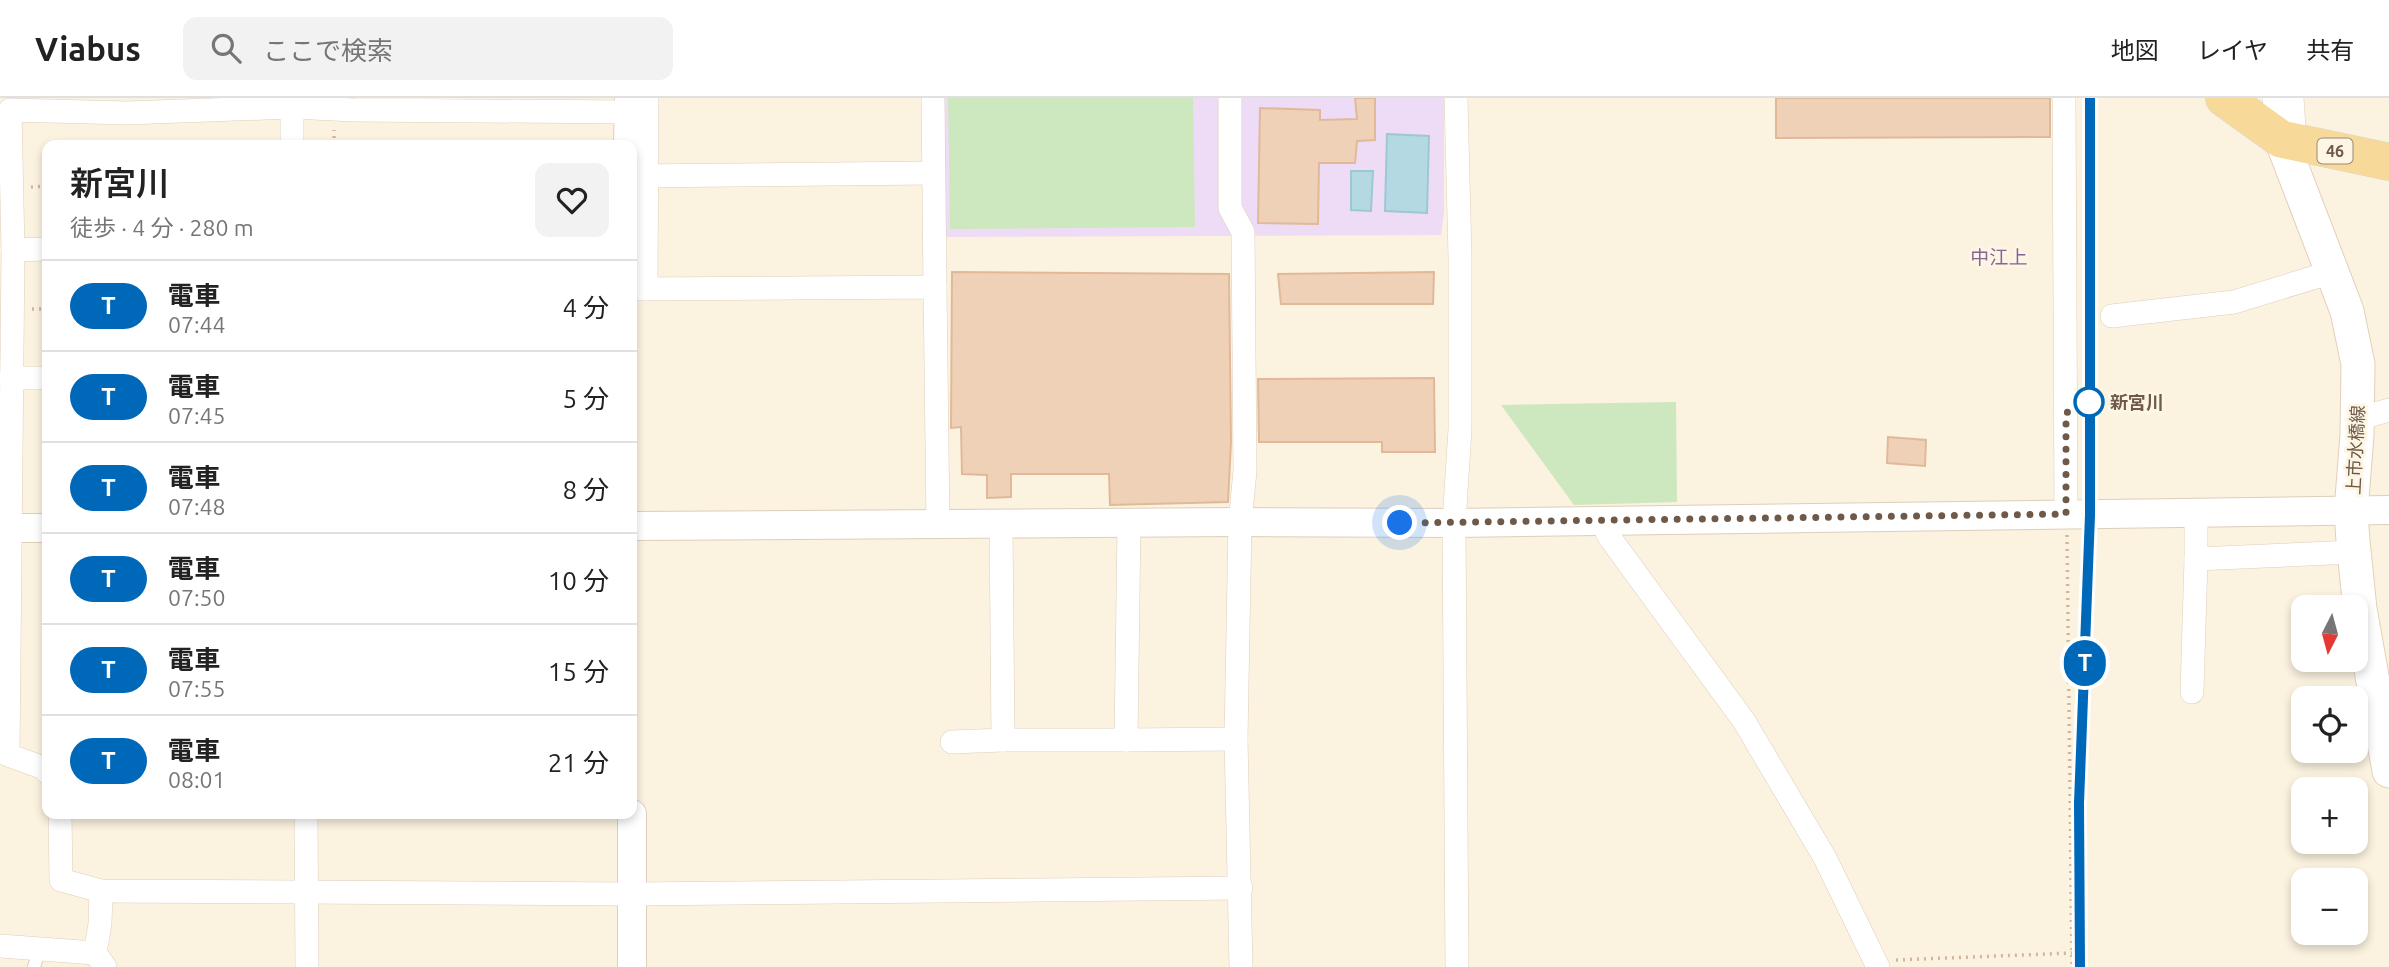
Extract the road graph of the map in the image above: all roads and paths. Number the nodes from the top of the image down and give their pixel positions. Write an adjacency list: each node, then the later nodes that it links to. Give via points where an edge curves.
1 (933, 98): 16 (street)
2 (1230, 98): 34 (street, via 1230,208 1243,232 1245,471)
3 (1456, 98): 35 (street, via 1460,403)
4 (2064, 98): 32 (street)
5 (2224, 98): 12 (main road, 46)
6 (2274, 98): 12 (street)
7 (2292, 98): 12 (street, via 2294,127)
8 (292, 102): 9 (street, via 354,110); 10 (street); 13 (street)
9 (635, 103): 14 (street); 18 (street)
10 (127, 105): 11 (street)
11 (5, 110): 17 (street)
12 (2281, 139): 15 (main road, 46); 21 (main road, 上市水橋線)
13 (292, 140)
14 (629, 140)
15 (2389, 162)
16 (933, 173): 18 (street); 22 (street)
17 (6, 175): 20 (street)
18 (640, 176): 23 (street)
19 (42, 249): 20 (street)
20 (13, 250): 26 (street)
21 (2332, 272): 24 (street, via 2234,302); 28 (main road, 上市水橋線, via 2347,311 2358,364)
22 (935, 287): 23 (street); 38 (street)
23 (639, 289)
24 (2112, 316)
25 (42, 378): 26 (street)
26 (10, 379): 40 (street)
27 (2389, 410): 28 (street)
28 (2357, 419): 30 (main road, 上市水橋線)
29 (2389, 510): 30 (street)
30 (2351, 511): 31 (street); 42 (main road, 上市水橋線)
31 (2196, 513): 32 (street); 43 (street)
32 (2066, 514): 33 (street); 59 (path)
33 (1601, 520): 35 (street); 62 (street, via 1744,721 1825,858)
34 (1240, 522): 35 (street); 37 (street); 45 (street)
35 (1454, 523): 66 (street)
36 (1001, 524): 37 (street); 38 (street); 46 (street)
37 (1129, 524): 47 (street)
38 (938, 525): 39 (street)
39 (637, 526)
40 (5, 528): 41 (street); 49 (street, via 8,755)
41 (42, 528)
42 (2354, 552): 43 (street); 50 (main road, 上市水橋線)
43 (2196, 559): 44 (street)
44 (2193, 692)
45 (1236, 739): 47 (street); 54 (street)
46 (1003, 740): 47 (street); 48 (street)
47 (1126, 740)
48 (952, 742)
49 (42, 767)
50 (2389, 771)
51 (61, 819): 55 (street, via 61,880)
52 (306, 819): 56 (street)
53 (632, 819): 57 (street)
54 (1241, 888): 57 (street); 65 (street)
55 (101, 891): 56 (street); 61 (street)
56 (308, 892): 57 (street); 63 (street)
57 (633, 894): 64 (street)
58 (0, 946): 60 (street)
59 (2072, 953): 62 (path); 67 (path)
60 (37, 958): 61 (street)
61 (100, 960)
62 (1877, 964)
63 (307, 967)
64 (632, 967)
65 (1241, 967)
66 (1457, 967)
67 (2072, 967)

